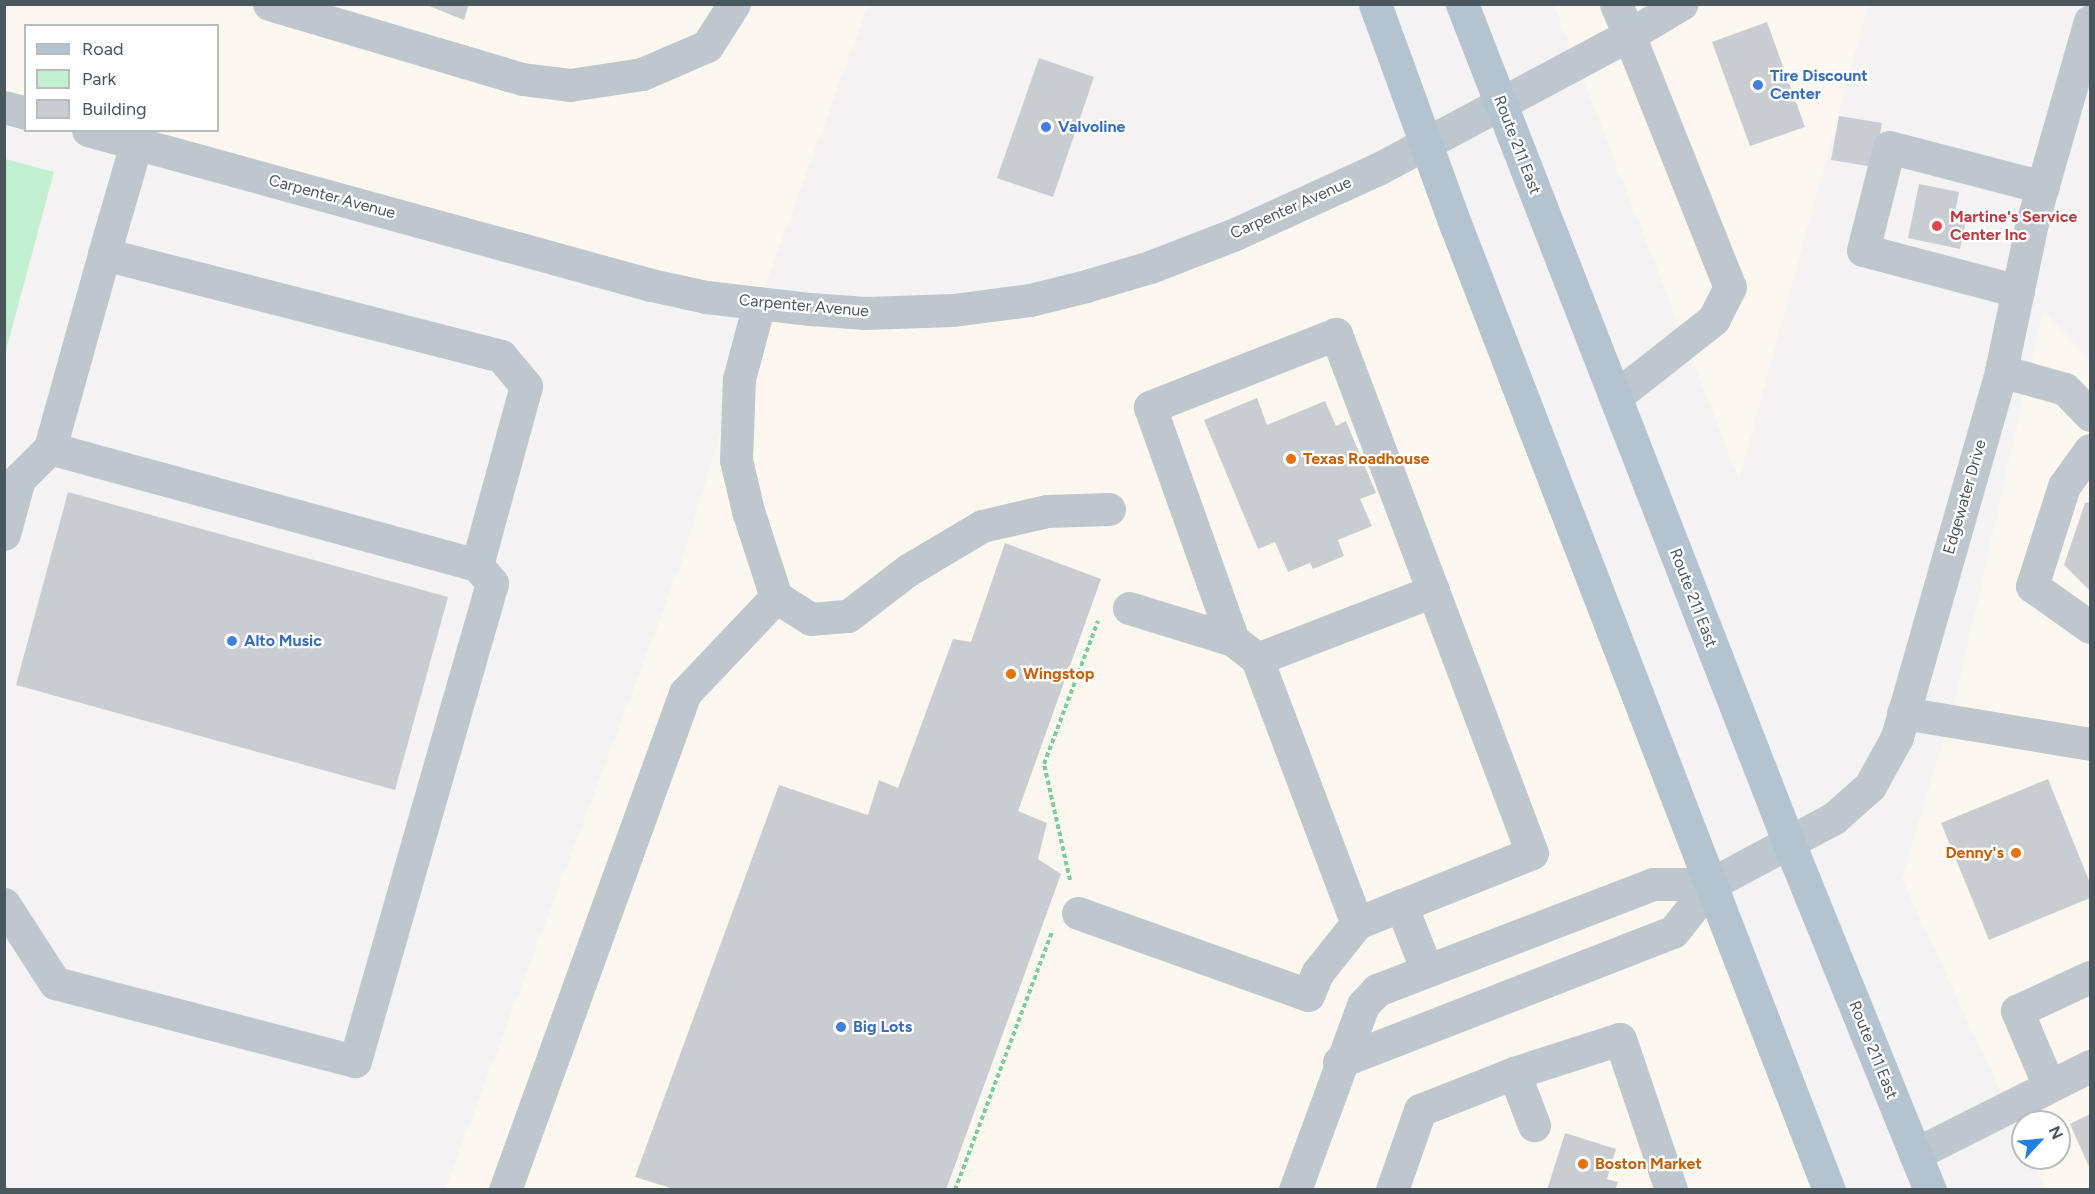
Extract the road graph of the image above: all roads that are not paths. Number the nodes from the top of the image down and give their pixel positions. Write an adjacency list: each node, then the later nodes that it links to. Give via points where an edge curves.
1 (269, 4): 2 (street, via 522,79 570,86 642,74 707,46)
2 (734, 4)
3 (1375, 4): 15 (main road)
4 (1462, 4): 10 (main road, Route 211 East)
5 (1616, 4): 8 (street)
6 (1681, 4): 8 (street, Carpenter Avenue)
7 (2091, 21): 9 (street, Edgewater Drive)
8 (1629, 35): 10 (street, Carpenter Avenue); 21 (street, via 1730,287 1714,319)
9 (2082, 88): 16 (street, Edgewater Drive)
10 (1501, 105): 15 (street, Carpenter Avenue); 21 (main road, Route 211 East)
11 (4, 107): 12 (street)
12 (24, 112)
13 (95, 132): 14 (street, Carpenter Avenue)
14 (136, 144): 17 (street); 19 (street, Carpenter Avenue, via 651,285)
15 (1426, 145): 19 (street, Carpenter Avenue, via 1233,235 1150,267 1030,300 909,313); 36 (main road)
16 (2043, 187): 18 (street, Edgewater Drive); 18 (street, via 1889,147 1863,250)
17 (104, 254): 23 (street); 27 (street, via 501,356 526,386)
18 (2018, 291): 20 (street, Edgewater Drive)
19 (759, 304): 29 (street, via 739,379 736,460)
20 (2001, 371): 22 (street, via 2065,389); 33 (street, Edgewater Drive)
21 (1615, 397): 35 (main road, Route 211 East)
22 (2091, 415)
23 (50, 448): 26 (street, via 19,479); 27 (street)
24 (2091, 450): 31 (street, via 2064,486 2032,586)
25 (1109, 509): 29 (street, via 1047,512 982,526 908,570 848,616 812,619)
26 (4, 534)
27 (477, 565): 37 (street, via 492,583 355,1061 55,983)
28 (1433, 591): 32 (street); 32 (street, via 1336,334 1150,407); 38 (street, via 1532,853)
29 (776, 597): 49 (street, via 685,693)
30 (1115, 609): 32 (street)
31 (2091, 627)
32 (1245, 650): 40 (street)
33 (1904, 713): 34 (street); 35 (street, Edgewater Drive, via 1890,755 1859,798 1834,818)
34 (2091, 744)
35 (1789, 843): 36 (street, Edgewater Drive); 48 (main road, Route 211 East)
36 (1711, 884): 41 (street, via 1653,884); 43 (street, via 1673,932); 53 (main road)
37 (4, 904)
38 (1401, 905): 40 (street); 41 (street)
39 (1067, 907): 40 (street, via 1308,995 1318,972)
40 (1357, 923)
41 (1426, 968): 43 (street, via 1389,983 1369,997)
42 (2091, 977): 46 (street, via 2017,1011)
43 (1339, 1062): 50 (street)
44 (2091, 1066): 46 (street)
45 (1514, 1073): 47 (street); 51 (street, via 1420,1110); 52 (street, via 1620,1039)
46 (2049, 1086): 48 (street)
47 (1534, 1125)
48 (1915, 1154): 54 (main road, Route 211 East)
49 (505, 1190)
50 (1295, 1190)
51 (1392, 1190)
52 (1671, 1190)
53 (1829, 1190)
54 (1930, 1190)

